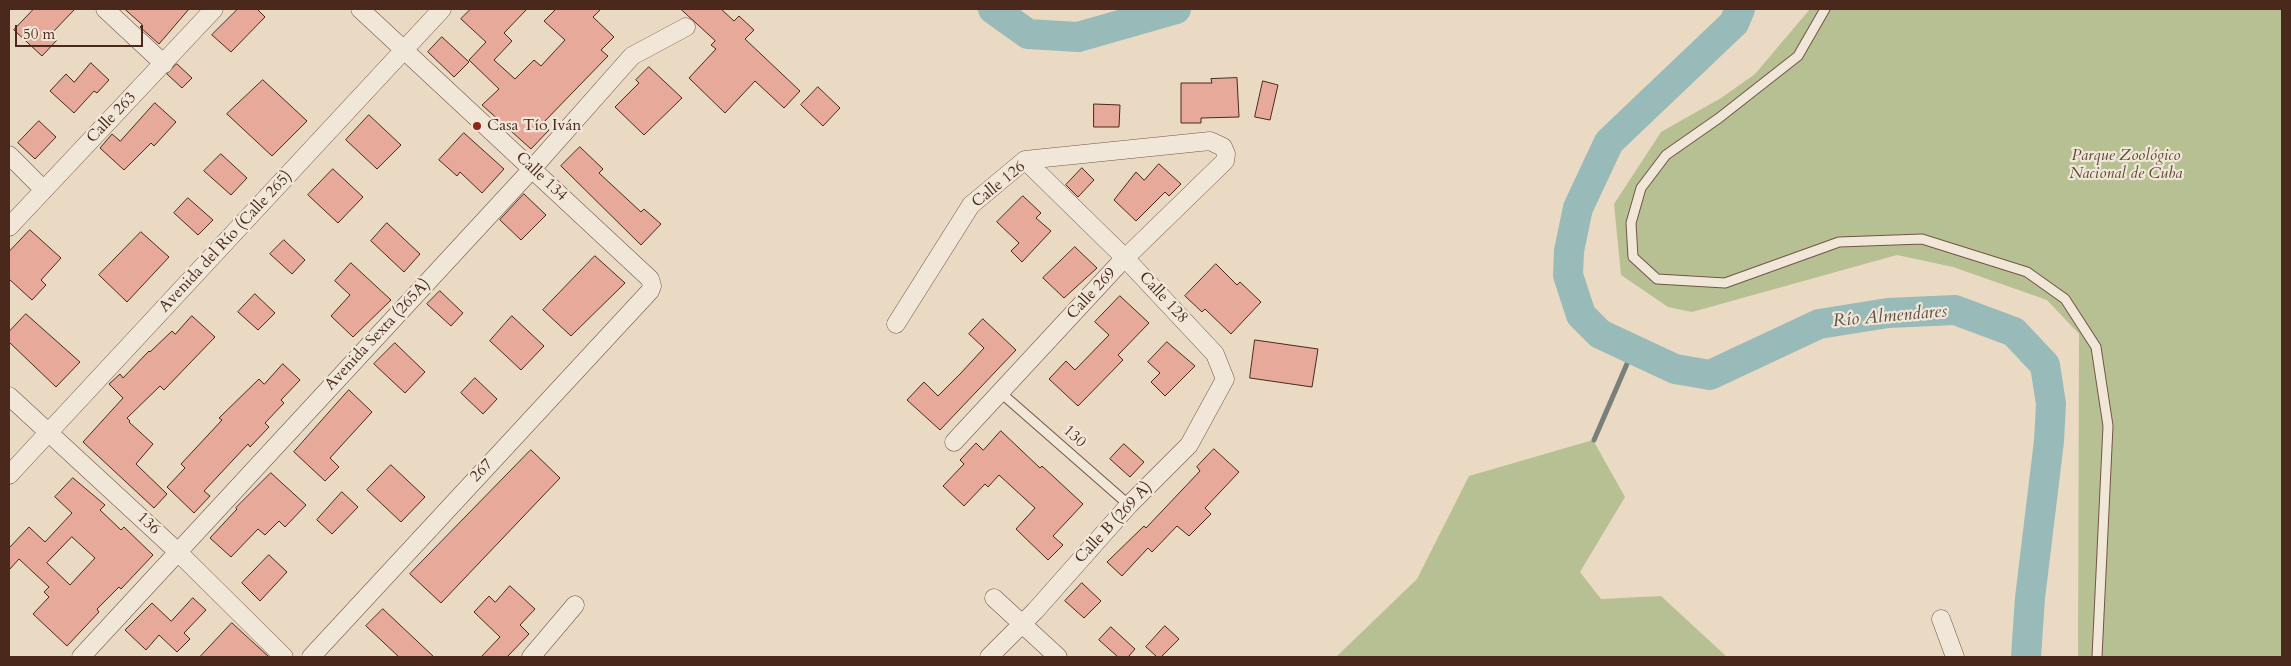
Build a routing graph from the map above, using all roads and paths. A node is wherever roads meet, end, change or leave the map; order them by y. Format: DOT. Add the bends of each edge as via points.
graph roads {
  1 [pos="105,9"];
  2 [pos="214,9"];
  3 [pos="360,9"];
  4 [pos="442,9"];
  5 [pos="1825,9"];
  6 [pos="686,27"];
  7 [pos="405,50"];
  8 [pos="164,64"];
  9 [pos="1223,147"];
  10 [pos="9,155"];
  11 [pos="1025,160"];
  12 [pos="532,169"];
  13 [pos="44,190"];
  14 [pos="9,227"];
  15 [pos="1126,258"];
  16 [pos="652,286"];
  17 [pos="896,324"];
  18 [pos="1225,379"];
  19 [pos="1000,392"];
  20 [pos="9,396"];
  21 [pos="49,432"];
  22 [pos="954,442"];
  23 [pos="9,475"];
  24 [pos="1128,506"];
  25 [pos="178,552"];
  26 [pos="994,598"];
  27 [pos="575,605"];
  28 [pos="1942,620"];
  29 [pos="1022,623"];
  30 [pos="81,657"];
  31 [pos="284,657"];
  32 [pos="311,657"];
  33 [pos="531,657"];
  34 [pos="989,657"];
  35 [pos="1058,657"];
  36 [pos="1955,657"];
  37 [pos="2097,657"];
  1 -- 8 [label="street"];
  2 -- 8 [label="street, Calle 263"];
  3 -- 7 [label="street, Calle 134"];
  4 -- 7 [label="street, Avenida del Río (Calle 265)"];
  5 -- 37 [label="lane" via="1798,56 1666,155 1641,188 1631,222 1632,257 1657,278 1725,283 1839,242 1922,239 2027,272 2065,299 2096,347 2108,426"];
  6 -- 12 [label="street, Avenida Sexta (265A)" via="632,56"];
  7 -- 12 [label="street, Calle 134"];
  7 -- 21 [label="street, Avenida del Río (Calle 265)"];
  8 -- 13 [label="street, Calle 263"];
  9 -- 11 [label="street, Calle 126" via="1210,142"];
  9 -- 15 [label="street, Calle 269" via="1225,161"];
  10 -- 13 [label="street"];
  11 -- 15 [label="street, Calle 128"];
  11 -- 17 [label="street, Calle 126" via="971,205"];
  12 -- 16 [label="street, Calle 134" via="650,279"];
  12 -- 25 [label="street, Avenida Sexta (265A)"];
  13 -- 14 [label="street, Calle 263"];
  15 -- 18 [label="street, Calle 128" via="1216,354"];
  15 -- 19 [label="street, Calle 269"];
  16 -- 32 [label="street, 267"];
  18 -- 24 [label="street, Calle B (269 A)" via="1189,445"];
  19 -- 22 [label="street, Calle 269"];
  19 -- 24 [label="lane, 130"];
  20 -- 21 [label="street, 136"];
  21 -- 23 [label="street, Avenida del Río (Calle 265)"];
  21 -- 25 [label="street, 136"];
  24 -- 29 [label="street, Calle B (269 A)"];
  25 -- 30 [label="street, Avenida Sexta (265A)"];
  25 -- 31 [label="street, 136"];
  26 -- 29 [label="street"];
  27 -- 33 [label="street"];
  28 -- 36 [label="street"];
  29 -- 34 [label="street, Calle B (269 A)"];
  29 -- 35 [label="street"];
}
